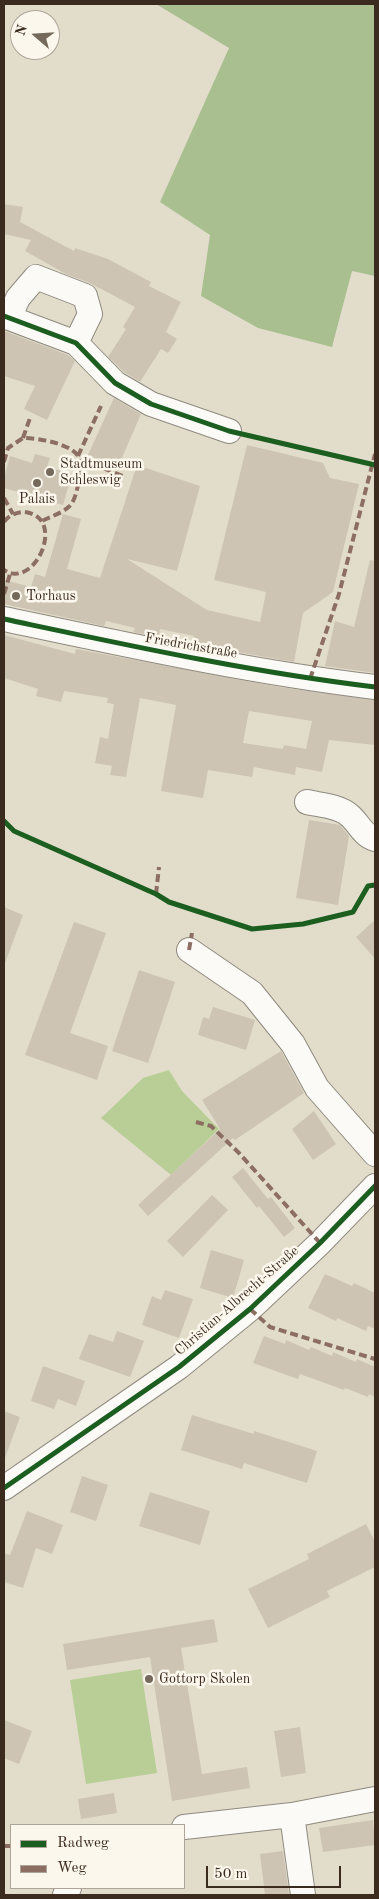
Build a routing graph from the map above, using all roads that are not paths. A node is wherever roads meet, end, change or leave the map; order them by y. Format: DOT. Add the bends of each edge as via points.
graph roads {
  1 [pos="7,317"];
  2 [pos="76,343"];
  3 [pos="229,431"];
  4 [pos="4,619"];
  5 [pos="375,687"];
  6 [pos="307,802"];
  7 [pos="375,839"];
  8 [pos="189,950"];
  9 [pos="375,1154"];
  10 [pos="375,1186"];
  11 [pos="4,1488"];
  12 [pos="375,1799"];
  13 [pos="292,1815"];
  14 [pos="185,1827"];
  15 [pos="303,1895"];
  1 -- 2 [label="street"];
  1 -- 2 [label="street" via="36,276 85,296 90,314"];
  2 -- 3 [label="street" via="115,383 151,404"];
  4 -- 5 [label="street, Friedrichstraße" via="150,650 310,679"];
  6 -- 7 [label="street" via="349,814 365,834"];
  8 -- 9 [label="street" via="252,993 293,1044 316,1088"];
  10 -- 11 [label="street, Christian-Albrecht-Straße" via="250,1309 186,1362"];
  12 -- 13 [label="street"];
  13 -- 14 [label="street"];
  13 -- 15 [label="street"];
}
